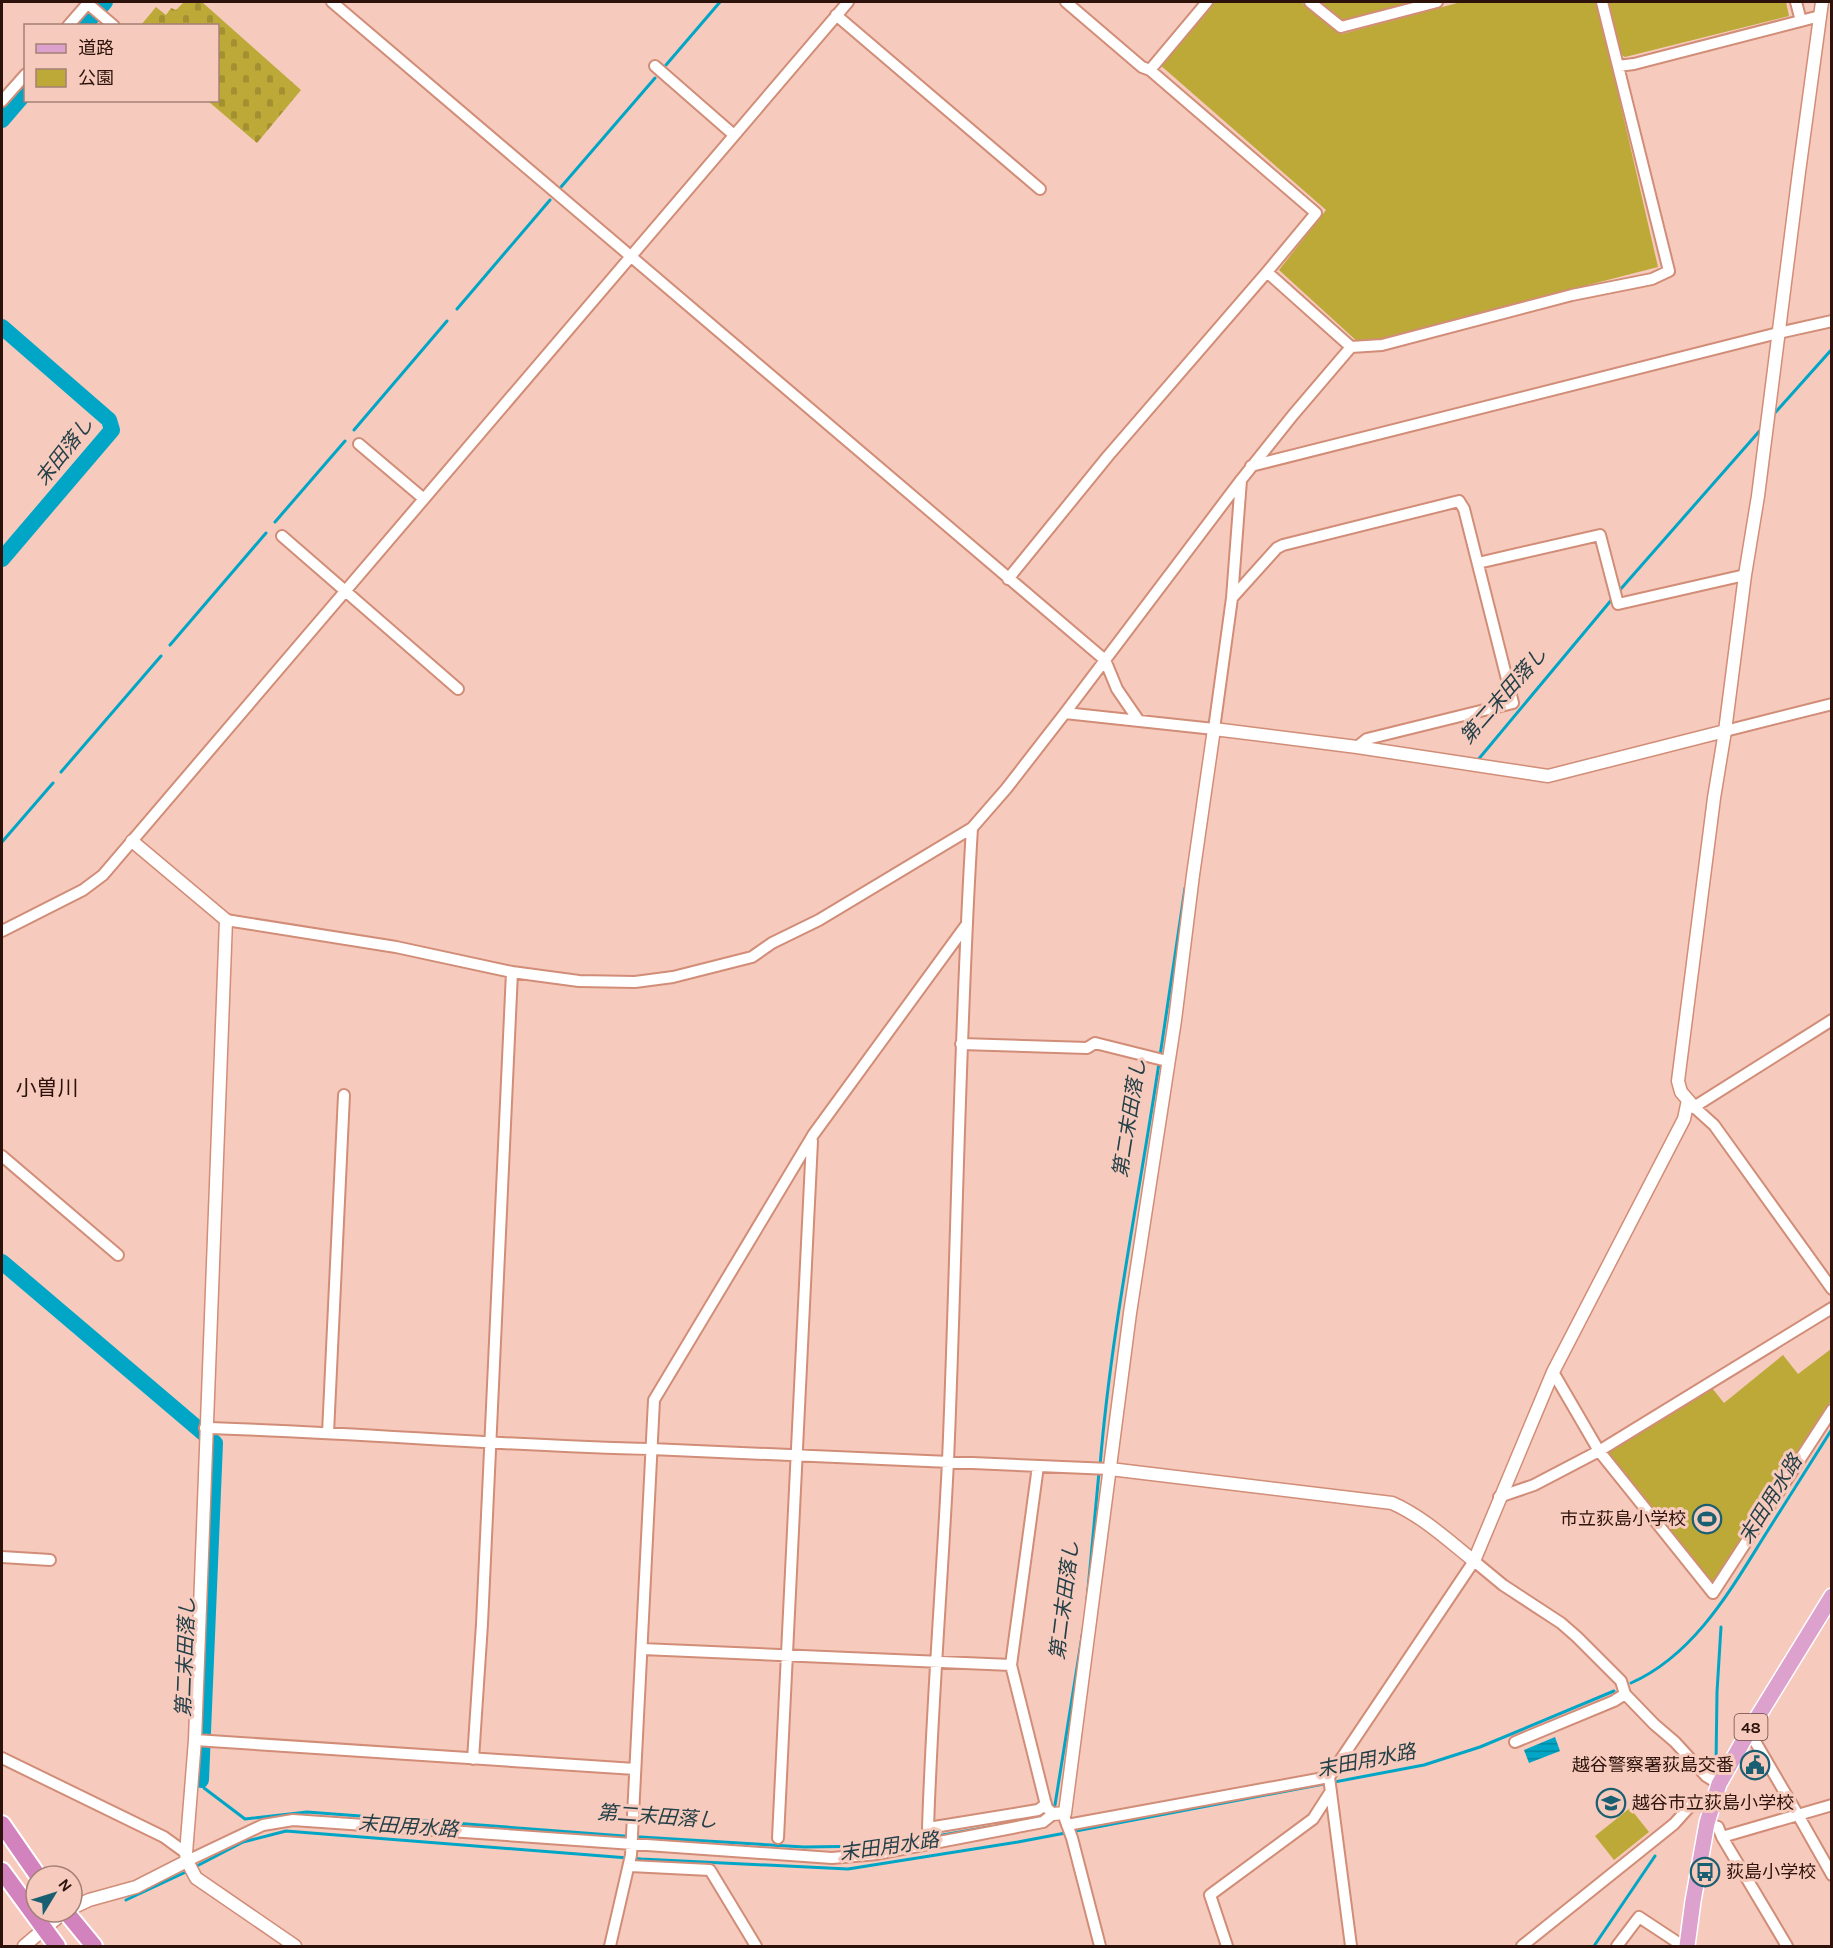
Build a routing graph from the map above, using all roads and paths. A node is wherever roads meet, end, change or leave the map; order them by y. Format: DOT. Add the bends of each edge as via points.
graph roads {
  1 [pos="88,2"];
  2 [pos="332,2"];
  3 [pos="848,2"];
  4 [pos="1066,2"];
  5 [pos="1207,2"];
  6 [pos="1310,2"];
  7 [pos="1437,2"];
  8 [pos="1602,2"];
  9 [pos="1796,2"];
  10 [pos="1822,2"];
  11 [pos="836,15"];
  12 [pos="1826,15"];
  13 [pos="1802,21"];
  14 [pos="70,24"];
  15 [pos="112,24"];
  16 [pos="654,66"];
  17 [pos="1618,66"];
  18 [pos="1150,70"];
  19 [pos="24,76"];
  20 [pos="2,101"];
  21 [pos="734,135"];
  22 [pos="1040,189"];
  23 [pos="630,257"];
  24 [pos="1267,272"];
  25 [pos="1832,321"];
  26 [pos="1778,333"];
  27 [pos="1352,347"];
  28 [pos="359,444"];
  29 [pos="1251,466"];
  30 [pos="1241,480"];
  31 [pos="424,499"];
  32 [pos="282,536"];
  33 [pos="1478,563"];
  34 [pos="1745,575"];
  35 [pos="1008,579"];
  36 [pos="345,592"];
  37 [pos="1232,598"];
  38 [pos="1105,660"];
  39 [pos="459,689"];
  40 [pos="1832,704"];
  41 [pos="1065,713"];
  42 [pos="1139,721"];
  43 [pos="1214,729"];
  44 [pos="1725,731"];
  45 [pos="1358,747"];
  46 [pos="972,828"];
  47 [pos="132,841"];
  48 [pos="226,920"];
  49 [pos="967,924"];
  50 [pos="2,931"];
  51 [pos="512,972"];
  52 [pos="1832,1020"];
  53 [pos="962,1044"];
  54 [pos="1167,1061"];
  55 [pos="344,1095"];
  56 [pos="1691,1104"];
  57 [pos="813,1135"];
  58 [pos="2,1156"];
  59 [pos="118,1255"];
  60 [pos="1832,1289"];
  61 [pos="1832,1308"];
  62 [pos="1553,1372"];
  63 [pos="1832,1410"];
  64 [pos="205,1428"];
  65 [pos="328,1433"];
  66 [pos="490,1442"];
  67 [pos="651,1449"];
  68 [pos="1599,1451"];
  69 [pos="796,1455"];
  70 [pos="948,1462"];
  71 [pos="1038,1466"];
  72 [pos="1110,1469"];
  73 [pos="1499,1497"];
  74 [pos="2,1557"];
  75 [pos="50,1560"];
  76 [pos="1474,1561"];
  77 [pos="1832,1596"];
  78 [pos="642,1649"];
  79 [pos="787,1655"];
  80 [pos="935,1663"];
  81 [pos="1011,1665"];
  82 [pos="1625,1694"];
  83 [pos="1749,1731"];
  84 [pos="195,1740"];
  85 [pos="1515,1742"];
  86 [pos="2,1758"];
  87 [pos="473,1759"];
  88 [pos="635,1769"];
  89 [pos="1329,1777"];
  90 [pos="1719,1784"];
  91 [pos="1331,1791"];
  92 [pos="1832,1804"];
  93 [pos="1711,1807"];
  94 [pos="1057,1814"];
  95 [pos="1798,1815"];
  96 [pos="1707,1823"];
  97 [pos="2,1824"];
  98 [pos="1722,1837"];
  99 [pos="778,1838"];
  100 [pos="631,1843"];
  101 [pos="186,1857"];
  102 [pos="30,1864"];
  103 [pos="630,1866"];
  104 [pos="2,1871"];
  105 [pos="1832,1875"];
  106 [pos="84,1902"];
  107 [pos="50,1924"];
  108 [pos="75,1924"];
  109 [pos="43,1930"];
  110 [pos="24,1947"];
  111 [pos="57,1947"];
  112 [pos="94,1947"];
  113 [pos="295,1947"];
  114 [pos="610,1947"];
  115 [pos="756,1947"];
  116 [pos="1100,1947"];
  117 [pos="1227,1947"];
  118 [pos="1351,1947"];
  119 [pos="1522,1947"];
  120 [pos="1617,1947"];
  121 [pos="1685,1947"];
  122 [pos="1787,1947"];
  1 -- 14 [label="street"];
  1 -- 15 [label="street"];
  2 -- 23 [label="street"];
  3 -- 11 [label="street"];
  4 -- 18 [label="street"];
  5 -- 18 [label="street"];
  6 -- 7 [label="street" via="1341,27"];
  8 -- 17 [label="street"];
  9 -- 13 [label="street"];
  10 -- 12 [label="street"];
  11 -- 21 [label="street"];
  11 -- 22 [label="street"];
  12 -- 13 [label="street"];
  12 -- 26 [label="street"];
  13 -- 17 [label="street"];
  16 -- 21 [label="street"];
  17 -- 27 [label="street" via="1669,271 1652,279 1572,295 1382,345"];
  18 -- 24 [label="street" via="1316,213"];
  19 -- 20 [label="street"];
  21 -- 23 [label="street"];
  23 -- 31 [label="street"];
  23 -- 35 [label="street"];
  24 -- 27 [label="street"];
  24 -- 35 [label="street"];
  25 -- 26 [label="street"];
  26 -- 29 [label="street"];
  26 -- 34 [label="street"];
  27 -- 29 [label="street"];
  28 -- 31 [label="street"];
  29 -- 30 [label="street"];
  30 -- 37 [label="street"];
  30 -- 38 [label="street"];
  31 -- 36 [label="street"];
  32 -- 36 [label="street"];
  33 -- 34 [label="street" via="1600,535 1618,604"];
  33 -- 37 [label="street" via="1459,501 1283,545"];
  33 -- 45 [label="street" via="1513,703 1367,739"];
  34 -- 44 [label="street"];
  35 -- 38 [label="street"];
  36 -- 39 [label="street"];
  36 -- 47 [label="street"];
  37 -- 43 [label="street"];
  38 -- 41 [label="street"];
  38 -- 42 [label="street" via="1117,689"];
  40 -- 44 [label="street"];
  41 -- 42 [label="street"];
  41 -- 46 [label="street"];
  42 -- 43 [label="street"];
  43 -- 45 [label="street"];
  43 -- 54 [label="street"];
  44 -- 45 [label="street" via="1548,776"];
  44 -- 56 [label="street" via="1678,1081"];
  46 -- 49 [label="street"];
  46 -- 51 [label="street" via="752,957 674,977 635,982 579,981"];
  47 -- 48 [label="street"];
  47 -- 50 [label="street" via="93,884"];
  48 -- 51 [label="street" via="396,947"];
  48 -- 64 [label="street"];
  49 -- 53 [label="street"];
  49 -- 57 [label="street"];
  51 -- 66 [label="street"];
  52 -- 56 [label="street"];
  53 -- 54 [label="street" via="1087,1048 1095,1043"];
  53 -- 70 [label="street"];
  54 -- 72 [label="street"];
  55 -- 65 [label="street"];
  56 -- 60 [label="street" via="1714,1125"];
  56 -- 62 [label="street"];
  57 -- 67 [label="street" via="654,1400"];
  57 -- 69 [label="street"];
  58 -- 59 [label="street"];
  61 -- 68 [label="street"];
  62 -- 68 [label="street"];
  62 -- 73 [label="street"];
  63 -- 68 [label="street" via="1713,1593"];
  64 -- 65 [label="street"];
  64 -- 84 [label="street"];
  65 -- 66 [label="street"];
  66 -- 67 [label="street"];
  66 -- 87 [label="street"];
  67 -- 69 [label="street"];
  67 -- 78 [label="street"];
  68 -- 73 [label="street" via="1534,1485"];
  69 -- 70 [label="street"];
  69 -- 79 [label="street"];
  70 -- 71 [label="street"];
  70 -- 80 [label="street"];
  71 -- 72 [label="street"];
  71 -- 81 [label="street"];
  72 -- 76 [label="street" via="1392,1503"];
  72 -- 94 [label="street"];
  73 -- 76 [label="street"];
  74 -- 75 [label="street"];
  76 -- 82 [label="street" via="1577,1637 1621,1681"];
  76 -- 89 [label="street"];
  77 -- 83 [label="main road, 48"];
  78 -- 79 [label="street"];
  78 -- 88 [label="street"];
  79 -- 80 [label="street"];
  79 -- 99 [label="street"];
  80 -- 81 [label="street"];
  80 -- 94 [label="street" via="928,1828 1038,1809"];
  81 -- 94 [label="street"];
  82 -- 85 [label="street"];
  82 -- 90 [label="street" via="1706,1776"];
  83 -- 90 [label="main road, 48"];
  83 -- 95 [label="street"];
  84 -- 87 [label="street"];
  84 -- 101 [label="street"];
  86 -- 101 [label="street" via="164,1837"];
  87 -- 88 [label="street"];
  88 -- 100 [label="street"];
  89 -- 91 [label="street"];
  89 -- 94 [label="street"];
  90 -- 93 [label="main road, 48"];
  91 -- 117 [label="street" via="1312,1819 1210,1895"];
  91 -- 118 [label="street"];
  92 -- 95 [label="street"];
  93 -- 96 [label="main road, 48"];
  93 -- 119 [label="street" via="1692,1804 1674,1824"];
  94 -- 100 [label="street" via="1043,1822 877,1854 832,1858"];
  94 -- 116 [label="street" via="1072,1838"];
  95 -- 98 [label="street"];
  95 -- 105 [label="street"];
  96 -- 98 [label="street" via="1718,1827"];
  96 -- 121 [label="main road, 48"];
  97 -- 102 [label="highway"];
  98 -- 122 [label="street"];
  100 -- 101 [label="street" via="293,1820 263,1825"];
  100 -- 103 [label="street"];
  101 -- 106 [label="street" via="136,1887"];
  101 -- 113 [label="street" via="196,1878"];
  103 -- 114 [label="street"];
  103 -- 115 [label="street" via="710,1870"];
  104 -- 109 [label="highway"];
  107 -- 109 [label="street"];
  108 -- 112 [label="highway"];
  109 -- 110 [label="street"];
  109 -- 111 [label="highway"];
  120 -- 121 [label="street" via="1639,1917"];
}
